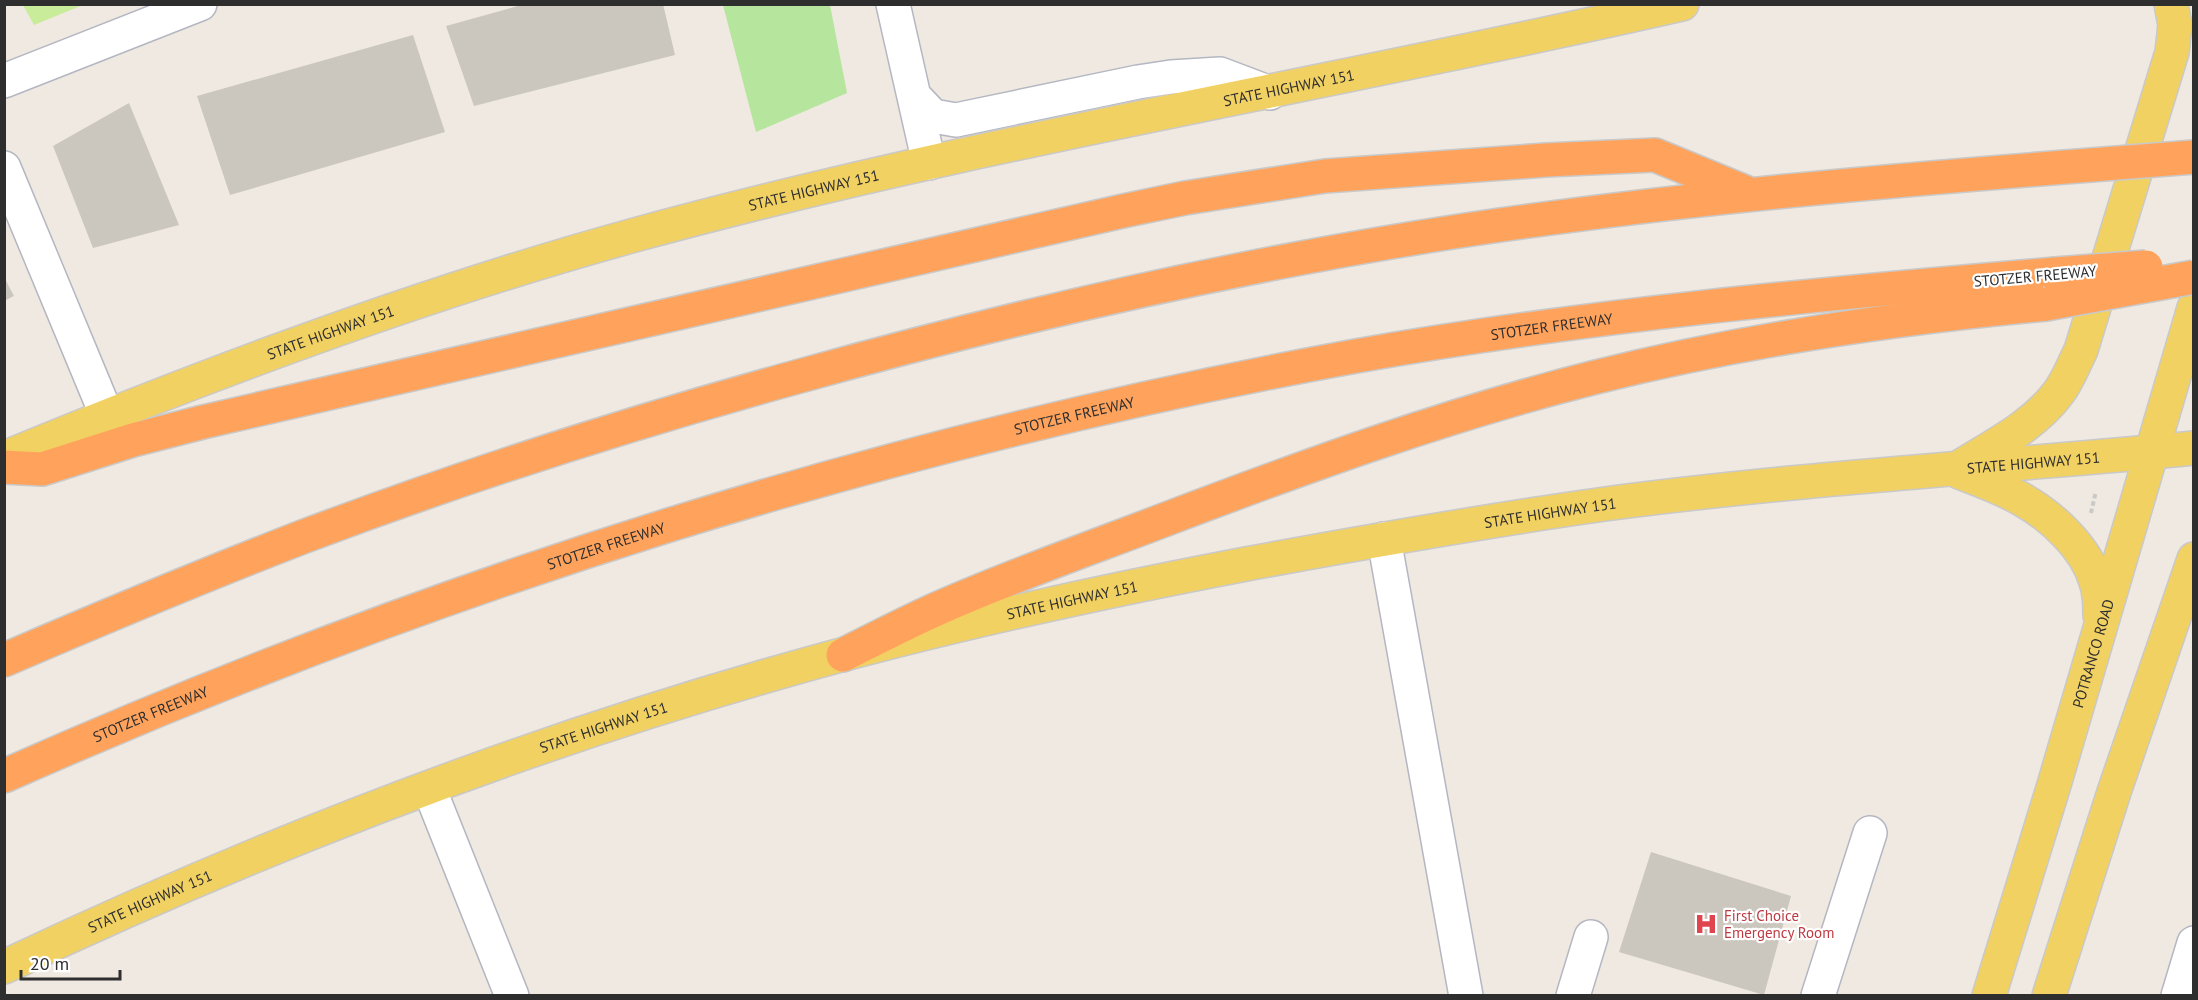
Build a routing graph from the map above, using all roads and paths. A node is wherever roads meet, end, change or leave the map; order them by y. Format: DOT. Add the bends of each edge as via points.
graph roads {
  1 [pos="200,4"];
  2 [pos="893,4"];
  3 [pos="1682,4"];
  4 [pos="2171,4"];
  5 [pos="4,81"];
  6 [pos="1270,93"];
  7 [pos="914,96"];
  8 [pos="2193,157"];
  9 [pos="929,163"];
  10 [pos="4,168"];
  11 [pos="1750,194"];
  12 [pos="2193,263"];
  13 [pos="2193,277"];
  14 [pos="2050,289"];
  15 [pos="2193,308"];
  16 [pos="106,416"];
  17 [pos="2193,448"];
  18 [pos="2150,452"];
  19 [pos="4,458"];
  20 [pos="4,467"];
  21 [pos="1954,470"];
  22 [pos="2097,488"];
  23 [pos="2095,497"];
  24 [pos="2106,497"];
  25 [pos="2091,515"];
  26 [pos="1384,539"];
  27 [pos="2190,573"];
  28 [pos="2101,626"];
  29 [pos="843,655"];
  30 [pos="4,660"];
  31 [pos="4,776"];
  32 [pos="429,788"];
  33 [pos="1870,833"];
  34 [pos="1591,937"];
  35 [pos="2193,943"];
  36 [pos="4,967"];
  37 [pos="512,996"];
  38 [pos="1466,996"];
  39 [pos="1573,996"];
  40 [pos="1818,996"];
  41 [pos="1989,996"];
  42 [pos="2049,996"];
  43 [pos="2178,996"];
  1 -- 5 [label="lane"];
  2 -- 7 [label="lane"];
  3 -- 6 [label="main road, STATE HIGHWAY 151"];
  4 -- 21 [label="main road" via="2175,26 2172,52 2074,366 2047,406 2017,431"];
  6 -- 7 [label="lane" via="1220,74 1171,77 956,120 933,116"];
  6 -- 9 [label="main road, STATE HIGHWAY 151"];
  7 -- 9 [label="lane"];
  8 -- 11 [label="highway, bridge"];
  9 -- 16 [label="main road, STATE HIGHWAY 151" via="687,222 516,271 292,346"];
  10 -- 16 [label="lane"];
  11 -- 20 [label="highway" via="1655,155 1372,172 1248,187 1111,214 202,422 42,469"];
  11 -- 30 [label="highway" via="1583,213 1346,250 1159,286 875,355 645,420 361,516 191,580"];
  12 -- 14 [label="highway, STOTZER FREEWAY, bridge"];
  13 -- 14 [label="highway, bridge"];
  14 -- 29 [label="highway" via="1953,313 1707,353 1540,392 1216,500 946,605"];
  14 -- 31 [label="highway, STOTZER FREEWAY" via="1713,306 1488,335 1249,377 1006,430 715,510 499,579 262,667"];
  15 -- 18 [label="main road, POTRANCO ROAD"];
  16 -- 19 [label="main road, STATE HIGHWAY 151"];
  17 -- 18 [label="main road, STATE HIGHWAY 151"];
  18 -- 21 [label="main road, STATE HIGHWAY 151"];
  18 -- 28 [label="main road, POTRANCO ROAD"];
  21 -- 26 [label="main road, STATE HIGHWAY 151" via="1661,497"];
  21 -- 28 [label="main road" via="2023,500 2058,527 2090,566 2100,596"];
  22 -- 23 [label="path"];
  23 -- 24 [label="path"];
  23 -- 25 [label="path"];
  26 -- 29 [label="main road, STATE HIGHWAY 151" via="1074,598"];
  26 -- 38 [label="lane"];
  27 -- 42 [label="main road"];
  28 -- 41 [label="main road, POTRANCO ROAD"];
  29 -- 32 [label="main road, STATE HIGHWAY 151" via="673,704"];
  32 -- 36 [label="main road, STATE HIGHWAY 151" via="279,846"];
  32 -- 37 [label="lane"];
  33 -- 40 [label="lane"];
  34 -- 39 [label="lane"];
  35 -- 43 [label="lane"];
}
